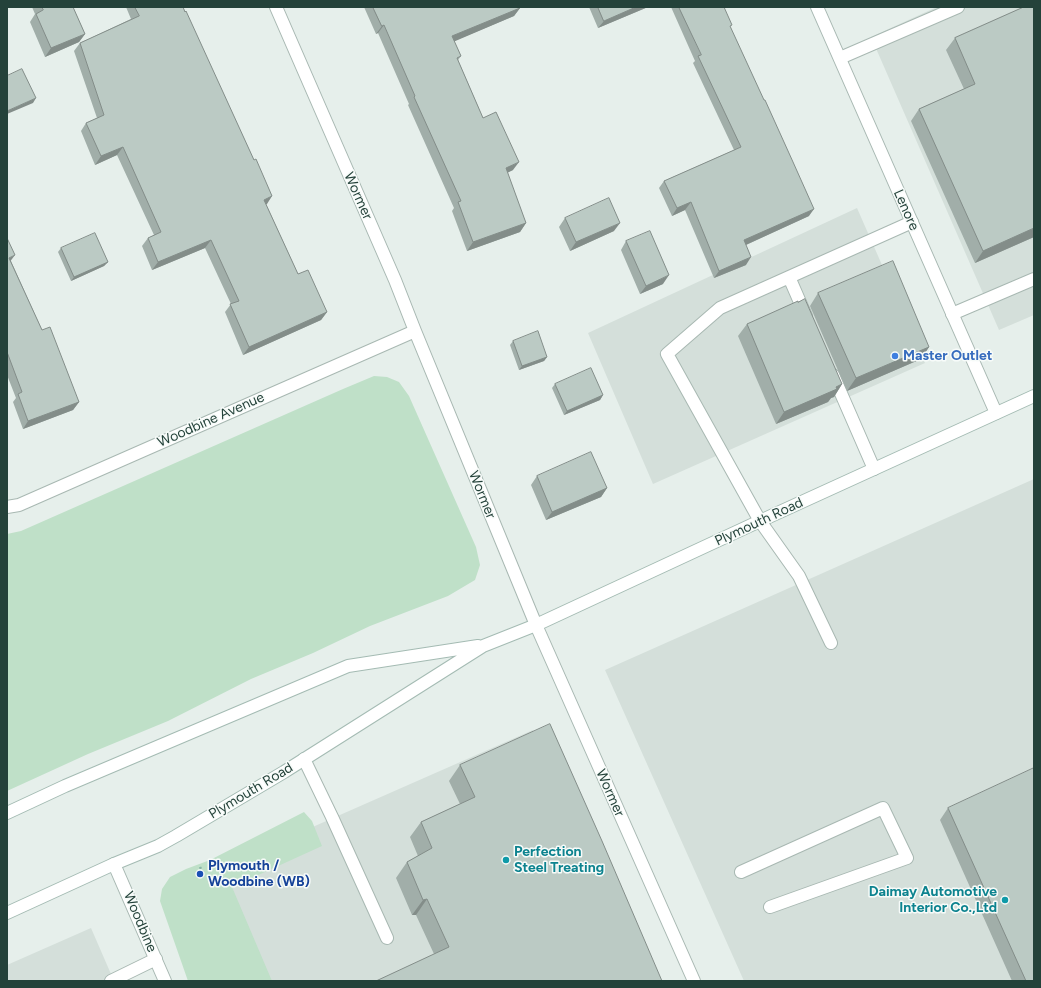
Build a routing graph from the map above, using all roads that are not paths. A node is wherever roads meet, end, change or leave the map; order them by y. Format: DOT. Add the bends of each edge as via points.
graph roads {
  1 [pos="276,7"];
  2 [pos="817,7"];
  3 [pos="958,7"];
  4 [pos="840,58"];
  5 [pos="912,222"];
  6 [pos="789,277"];
  7 [pos="1034,279"];
  8 [pos="952,314"];
  9 [pos="811,327"];
  10 [pos="415,331"];
  11 [pos="827,363"];
  12 [pos="1034,396"];
  13 [pos="996,413"];
  14 [pos="874,469"];
  15 [pos="7,507"];
  16 [pos="760,521"];
  17 [pos="536,625"];
  18 [pos="831,643"];
  19 [pos="483,646"];
  20 [pos="304,759"];
  21 [pos="7,813"];
  22 [pos="114,864"];
  23 [pos="741,872"];
  24 [pos="770,907"];
  25 [pos="7,913"];
  26 [pos="387,938"];
  27 [pos="156,959"];
  28 [pos="111,981"];
  29 [pos="166,981"];
  30 [pos="694,981"];
  1 -- 10 [label="street, Wormer"];
  2 -- 4 [label="street, Lenore"];
  3 -- 4 [label="street"];
  4 -- 5 [label="street, Lenore"];
  5 -- 6 [label="street"];
  5 -- 8 [label="street, Lenore"];
  6 -- 9 [label="street"];
  6 -- 16 [label="street" via="720,308 667,354"];
  7 -- 8 [label="street"];
  8 -- 13 [label="street, Lenore"];
  10 -- 15 [label="street, Woodbine Avenue" via="26,502"];
  10 -- 17 [label="street, Wormer"];
  11 -- 14 [label="street"];
  12 -- 13 [label="street, Plymouth Road"];
  13 -- 14 [label="street, Plymouth Road"];
  14 -- 16 [label="street, Plymouth Road"];
  16 -- 17 [label="street, Plymouth Road"];
  16 -- 18 [label="street" via="799,576"];
  17 -- 19 [label="street, Plymouth Road"];
  17 -- 30 [label="street, Wormer"];
  19 -- 20 [label="street, Plymouth Road"];
  19 -- 21 [label="street, Plymouth Road" via="348,666 64,786"];
  20 -- 22 [label="street, Plymouth Road" via="158,846"];
  20 -- 26 [label="street"];
  22 -- 25 [label="street, Plymouth Road"];
  22 -- 27 [label="street, Woodbine"];
  23 -- 24 [label="street" via="883,808 907,858"];
  27 -- 28 [label="street"];
  27 -- 29 [label="street, Woodbine"];
}
